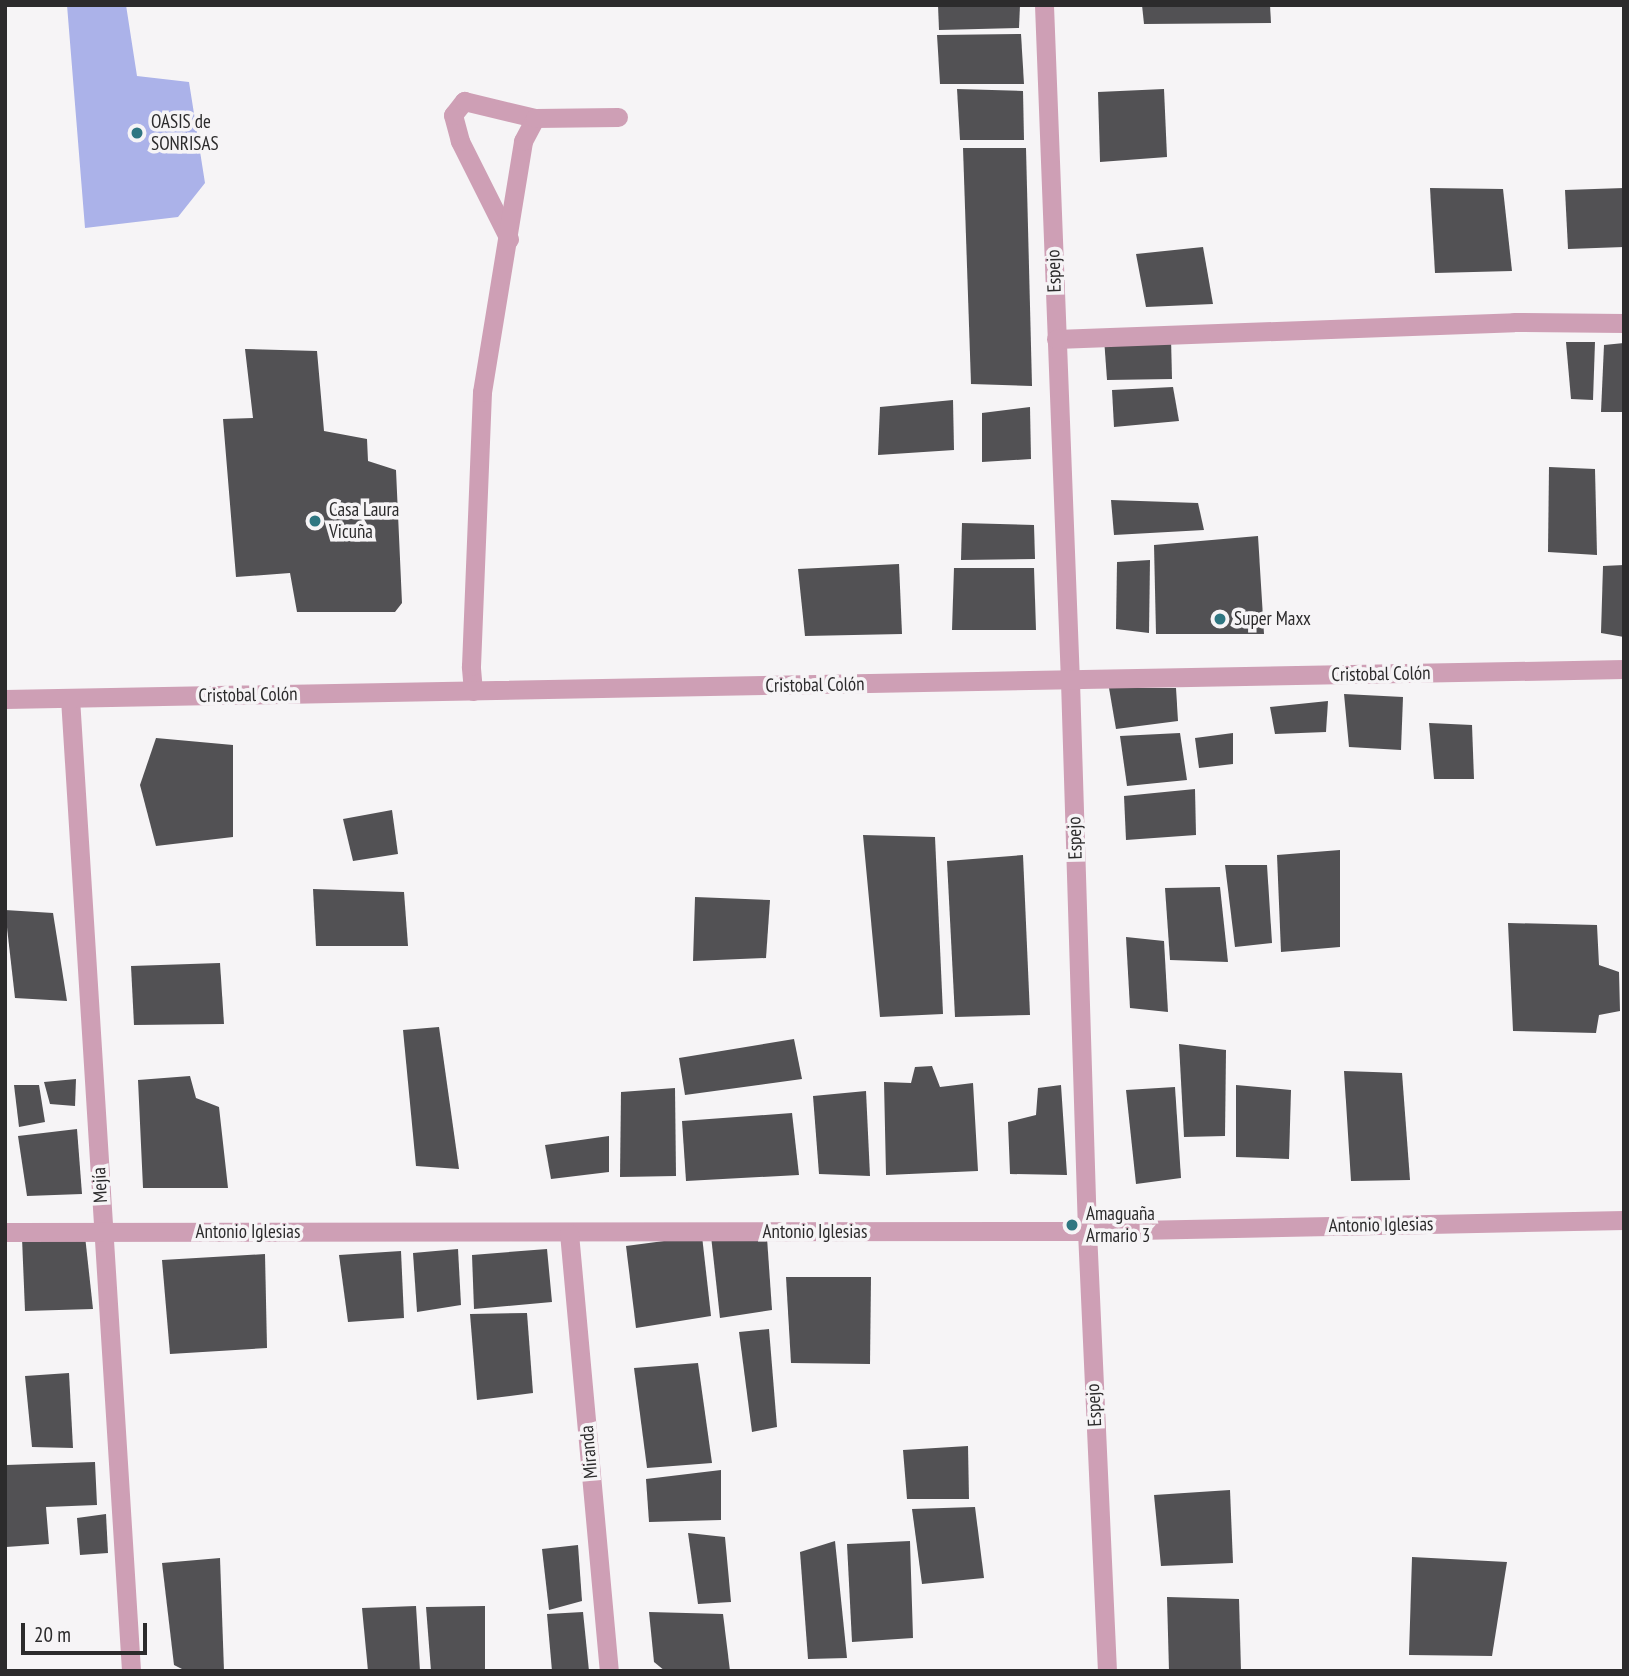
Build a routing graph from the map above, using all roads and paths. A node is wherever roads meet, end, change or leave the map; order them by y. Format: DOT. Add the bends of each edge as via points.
graph roads {
  1 [pos="1044,5"];
  2 [pos="618,117"];
  3 [pos="535,118"];
  4 [pos="509,239"];
  5 [pos="1624,323"];
  6 [pos="1056,339"];
  7 [pos="1624,669"];
  8 [pos="1070,681"];
  9 [pos="473,691"];
  10 [pos="70,698"];
  11 [pos="5,699"];
  12 [pos="1624,1220"];
  13 [pos="1087,1231"];
  14 [pos="5,1232"];
  15 [pos="103,1232"];
  16 [pos="569,1233"];
  17 [pos="131,1671"];
  18 [pos="609,1671"];
  19 [pos="1107,1671"];
  1 -- 6 [label="street, Espejo"];
  2 -- 3 [label="street"];
  3 -- 4 [label="street" via="523,141"];
  3 -- 4 [label="street" via="464,101 453,115 460,141"];
  4 -- 9 [label="street" via="482,392"];
  5 -- 6 [label="street" via="1514,321"];
  6 -- 8 [label="street, Espejo"];
  7 -- 8 [label="street, Cristobal Colón"];
  8 -- 9 [label="street, Cristobal Colón"];
  8 -- 13 [label="street, Espejo"];
  9 -- 10 [label="street, Cristobal Colón"];
  10 -- 11 [label="street, Cristobal Colón"];
  10 -- 15 [label="street, Mejía"];
  12 -- 13 [label="street, Antonio Iglesias"];
  13 -- 16 [label="street, Antonio Iglesias"];
  13 -- 19 [label="street, Espejo"];
  14 -- 15 [label="street, Antonio Iglesias"];
  15 -- 16 [label="street, Antonio Iglesias"];
  15 -- 17 [label="street, Mejía"];
  16 -- 18 [label="street, Miranda"];
}
